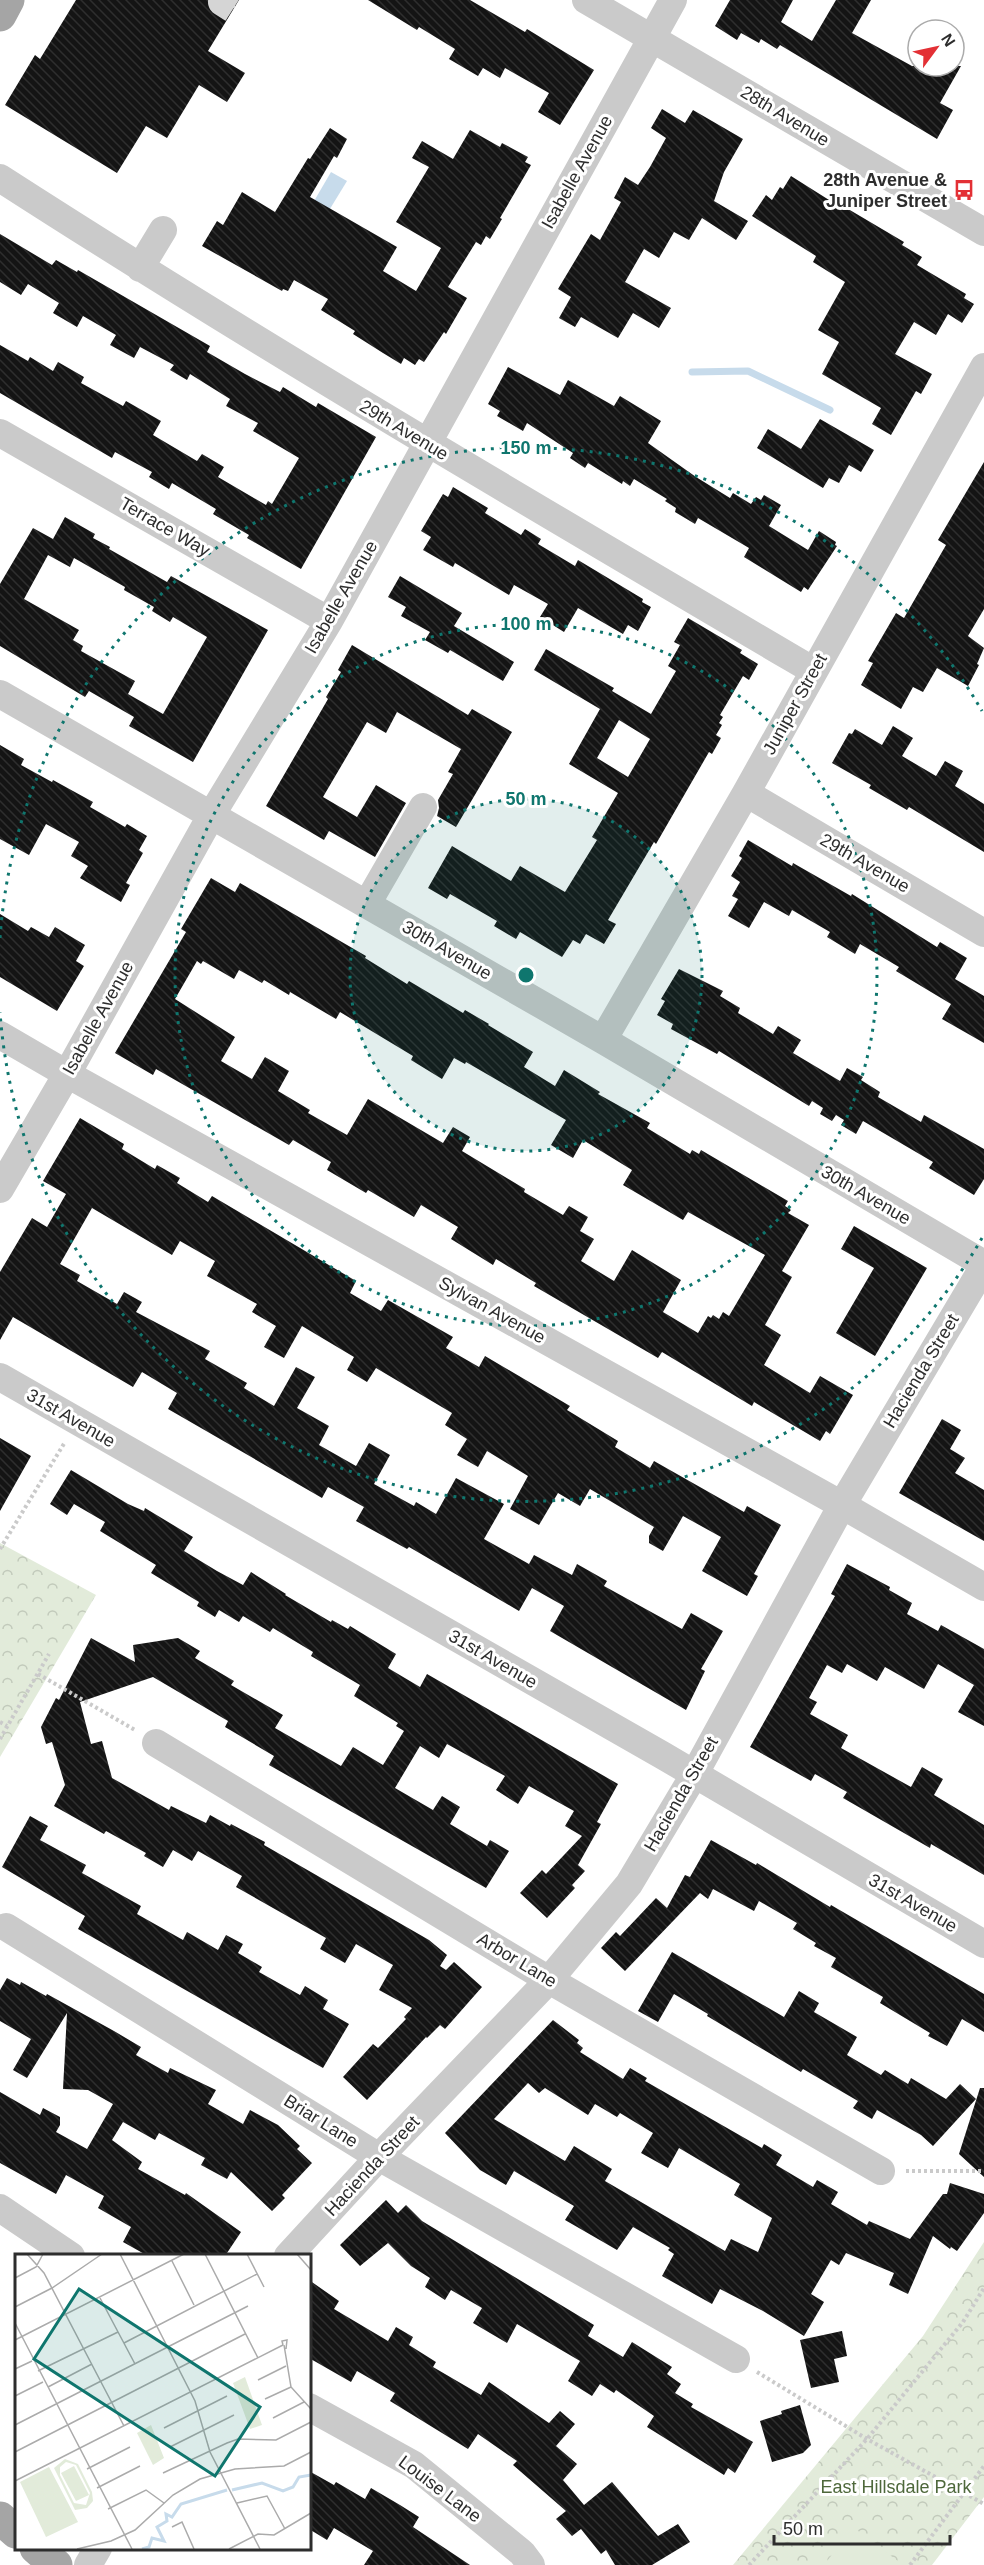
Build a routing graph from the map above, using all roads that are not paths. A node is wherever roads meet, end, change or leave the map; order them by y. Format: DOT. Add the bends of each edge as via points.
graph roads {
  1 [pos="8,0"];
  2 [pos="586,0"];
  3 [pos="673,0"];
  4 [pos="0,15"];
  5 [pos="652,38"];
  6 [pos="0,178"];
  7 [pos="163,231"];
  8 [pos="984,232"];
  9 [pos="140,268"];
  10 [pos="984,367"];
  11 [pos="0,433"];
  12 [pos="426,444"];
  13 [pos="329,621"];
  14 [pos="814,671"];
  15 [pos="0,694"];
  16 [pos="746,793"];
  17 [pos="423,807"];
  18 [pos="212,814"];
  19 [pos="366,904"];
  20 [pos="984,933"];
  21 [pos="0,1035"];
  22 [pos="603,1040"];
  23 [pos="67,1074"];
  24 [pos="0,1189"];
  25 [pos="984,1265"];
  26 [pos="0,1377"];
  27 [pos="842,1505"];
  28 [pos="984,1587"];
  29 [pos="156,1743"];
  30 [pos="694,1775"];
  31 [pos="6,1927"];
  32 [pos="984,1944"];
  33 [pos="549,1980"];
  34 [pos="379,2157"];
  35 [pos="881,2171"];
  36 [pos="0,2208"];
  37 [pos="67,2254"];
  38 [pos="290,2254"];
  39 [pos="736,2359"];
  40 [pos="310,2408"];
  41 [pos="0,2518"];
  42 [pos="15,2531"];
  43 [pos="38,2550"];
  44 [pos="97,2550"];
  45 [pos="56,2565"];
  46 [pos="88,2565"];
  47 [pos="531,2565"];
  1 -- 4 [label="main road"];
  2 -- 5 [label="street, 28th Avenue"];
  3 -- 5 [label="street, Isabelle Avenue"];
  5 -- 8 [label="street, 28th Avenue"];
  5 -- 12 [label="street, Isabelle Avenue"];
  6 -- 9 [label="street, 29th Avenue"];
  7 -- 9 [label="street"];
  9 -- 12 [label="street, 29th Avenue"];
  10 -- 14 [label="street, Juniper Street"];
  11 -- 13 [label="street, Terrace Way"];
  12 -- 13 [label="street, Isabelle Avenue"];
  12 -- 14 [label="street, 29th Avenue"];
  13 -- 18 [label="street, Isabelle Avenue"];
  14 -- 16 [label="street, Juniper Street"];
  15 -- 18 [label="street, 30th Avenue"];
  16 -- 20 [label="street, 29th Avenue"];
  16 -- 22 [label="street, Juniper Street"];
  17 -- 19 [label="street"];
  18 -- 19 [label="street, 30th Avenue"];
  18 -- 23 [label="street, Isabelle Avenue"];
  19 -- 22 [label="street, 30th Avenue"];
  21 -- 23 [label="street, Sylvan Avenue"];
  22 -- 25 [label="street, 30th Avenue"];
  23 -- 24 [label="street, Isabelle Avenue"];
  23 -- 27 [label="street, Sylvan Avenue"];
  25 -- 27 [label="street, Hacienda Street"];
  26 -- 30 [label="street, 31st Avenue"];
  27 -- 28 [label="street, Sylvan Avenue"];
  27 -- 30 [label="street, Hacienda Street"];
  29 -- 33 [label="street, Arbor Lane"];
  30 -- 32 [label="street, 31st Avenue"];
  30 -- 33 [label="street, Hacienda Street" via="629,1884"];
  31 -- 34 [label="street, Briar Lane"];
  33 -- 34 [label="street, Hacienda Street"];
  33 -- 35 [label="street, Arbor Lane"];
  34 -- 38 [label="street, Hacienda Street"];
  34 -- 39 [label="street, Briar Lane"];
  36 -- 37 [label="street"];
  40 -- 47 [label="street, Louise Lane" via="414,2465 522,2553"];
  41 -- 42 [label="main road"];
  43 -- 45 [label="main road"];
  44 -- 46 [label="street"];
}
